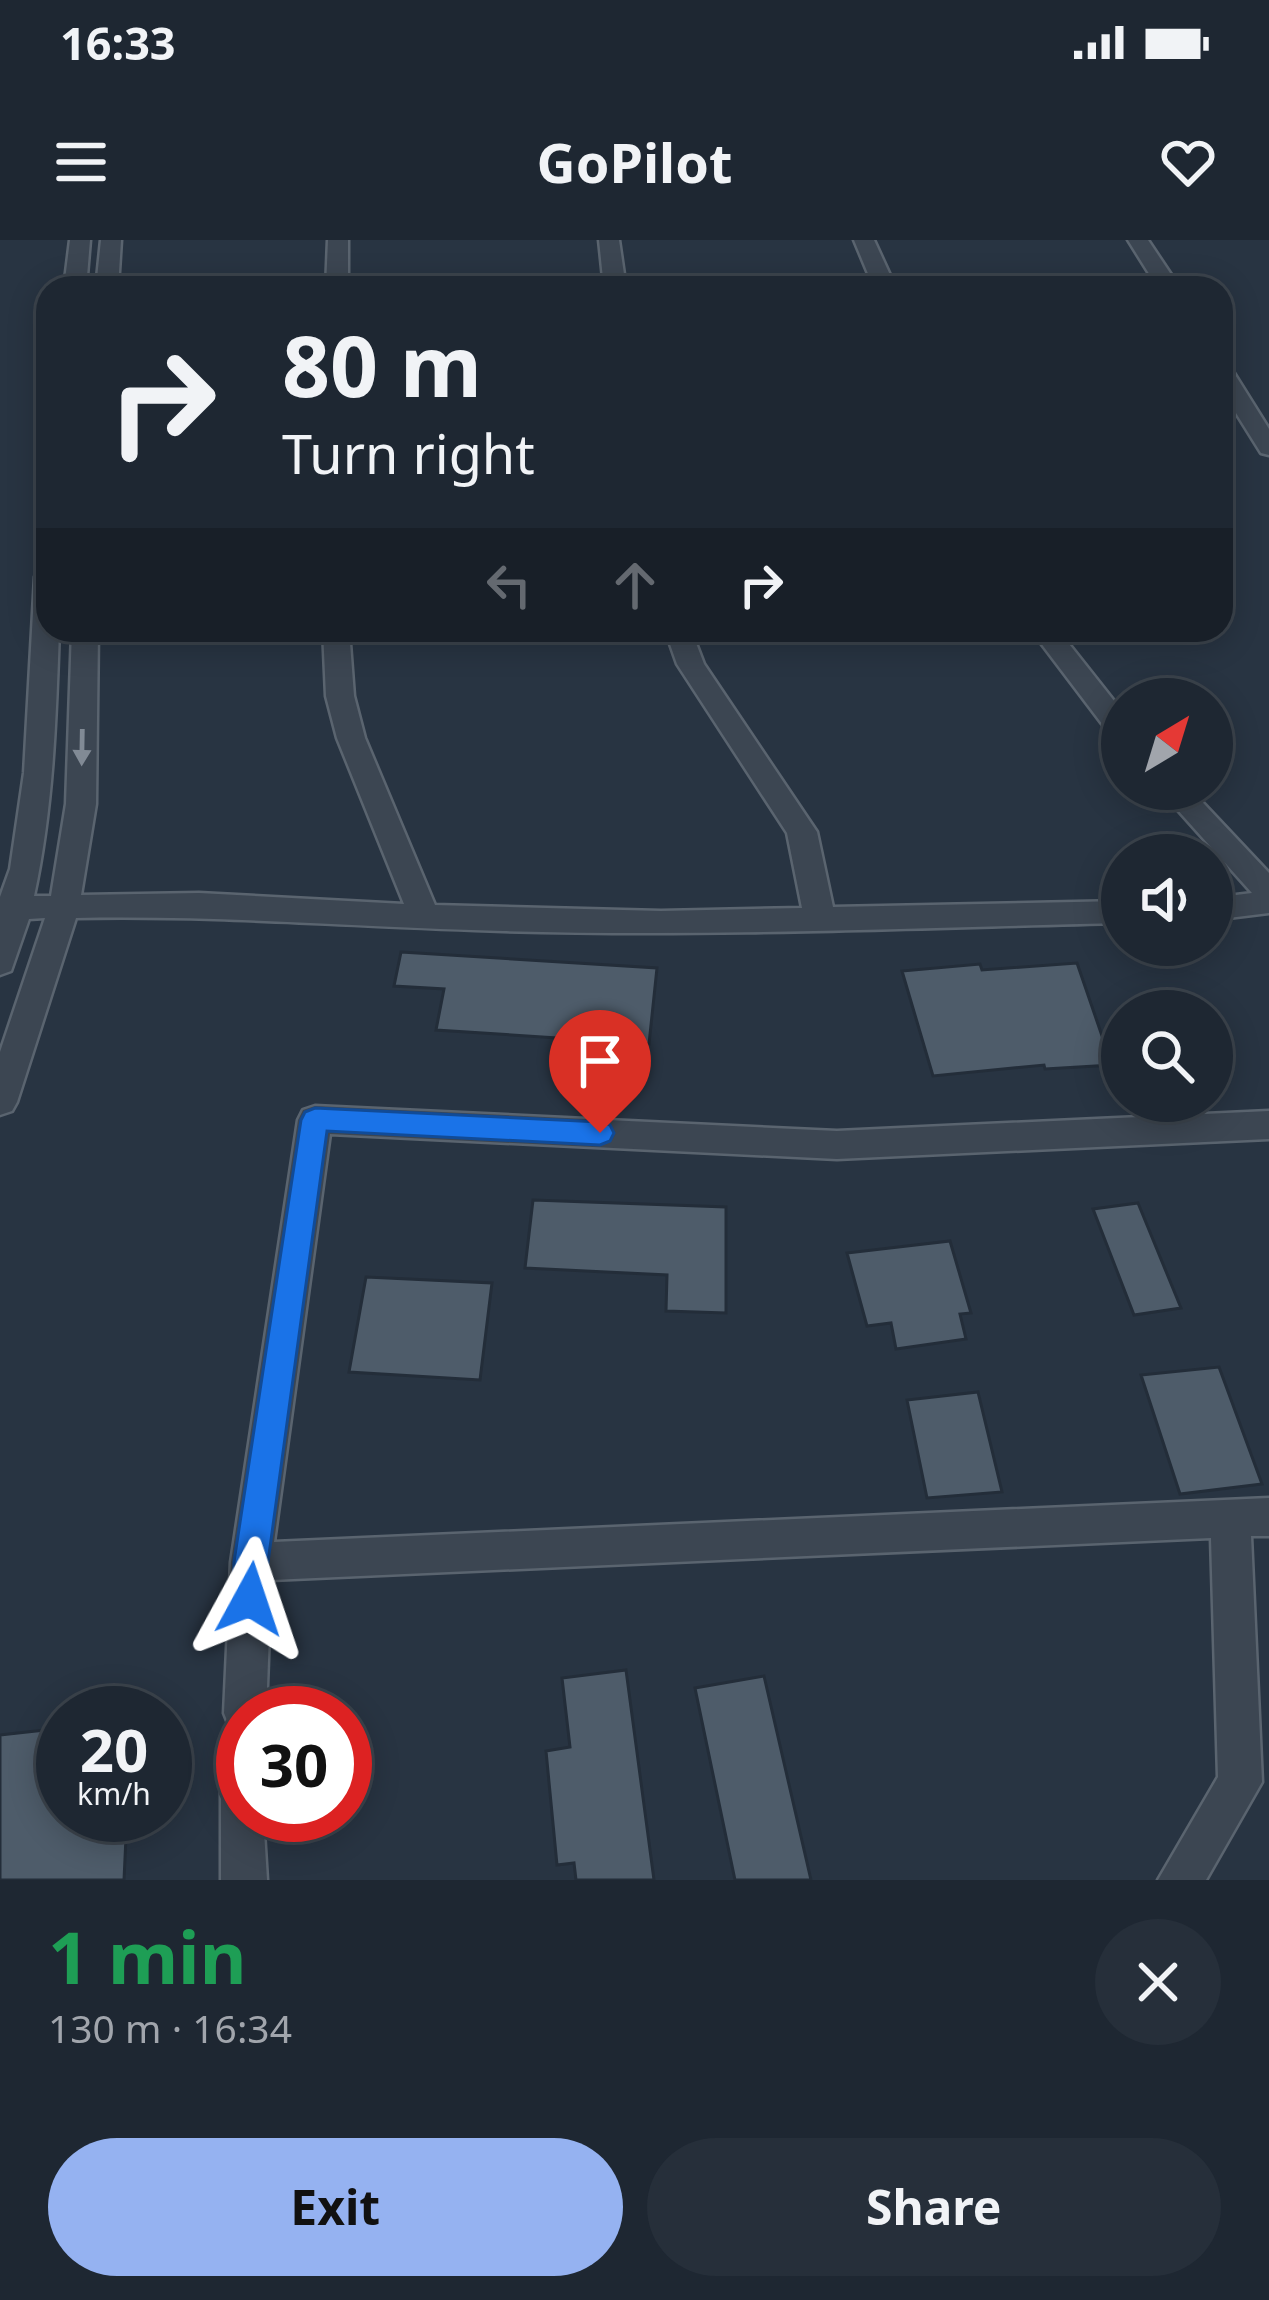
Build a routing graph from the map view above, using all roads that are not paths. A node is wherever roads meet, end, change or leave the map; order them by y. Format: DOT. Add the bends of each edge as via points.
graph roads {
  1 [pos="80,240"];
  2 [pos="111,240"];
  3 [pos="338,240"];
  4 [pos="864,240"];
  5 [pos="1138,240"];
  6 [pos="614,241"];
  7 [pos="76,276"];
  8 [pos="107,276"];
  9 [pos="337,276"];
  10 [pos="615,276"];
  11 [pos="880,276"];
  12 [pos="1160,276"];
  13 [pos="1233,390"];
  14 [pos="1269,448"];
  15 [pos="45,642"];
  16 [pos="85,642"];
  17 [pos="337,642"];
  18 [pos="683,642"];
  19 [pos="1053,642"];
  20 [pos="1101,703"];
  21 [pos="1193,810"];
  22 [pos="1269,892"];
  23 [pos="1269,902"];
  24 [pos="1233,906"];
  25 [pos="64,907"];
  26 [pos="10,908"];
  27 [pos="1101,913"];
  28 [pos="424,916"];
  29 [pos="819,916"];
  30 [pos="0,963"];
  31 [pos="0,1102"];
  32 [pos="1269,1125"];
  33 [pos="1250,1517"];
  34 [pos="251,1562"];
  35 [pos="246,1686"];
  36 [pos="241,1842"];
  37 [pos="244,1880"];
  38 [pos="1181,1880"];
  1 -- 7 [label="street"];
  2 -- 8 [label="street"];
  3 -- 9 [label="street"];
  4 -- 11 [label="street"];
  5 -- 12 [label="street"];
  6 -- 10 [label="street"];
  13 -- 14 [label="street"];
  15 -- 26 [label="street" via="38,809"];
  16 -- 25 [label="street, one-way" via="81,804"];
  17 -- 28 [label="street" via="351,738"];
  18 -- 29 [label="street" via="802,832"];
  19 -- 20 [label="street"];
  21 -- 22 [label="street"];
  23 -- 24 [label="street"];
  25 -- 26 [label="street"];
  25 -- 28 [label="street" via="200,904"];
  25 -- 31 [label="street"];
  26 -- 30 [label="street"];
  27 -- 29 [label="street"];
  28 -- 29 [label="street"];
  32 -- 34 [label="street" via="837,1145 315,1120"];
  33 -- 34 [label="street"];
  33 -- 38 [label="street" via="1240,1782"];
  34 -- 35 [label="street"];
  36 -- 37 [label="street"];
}
